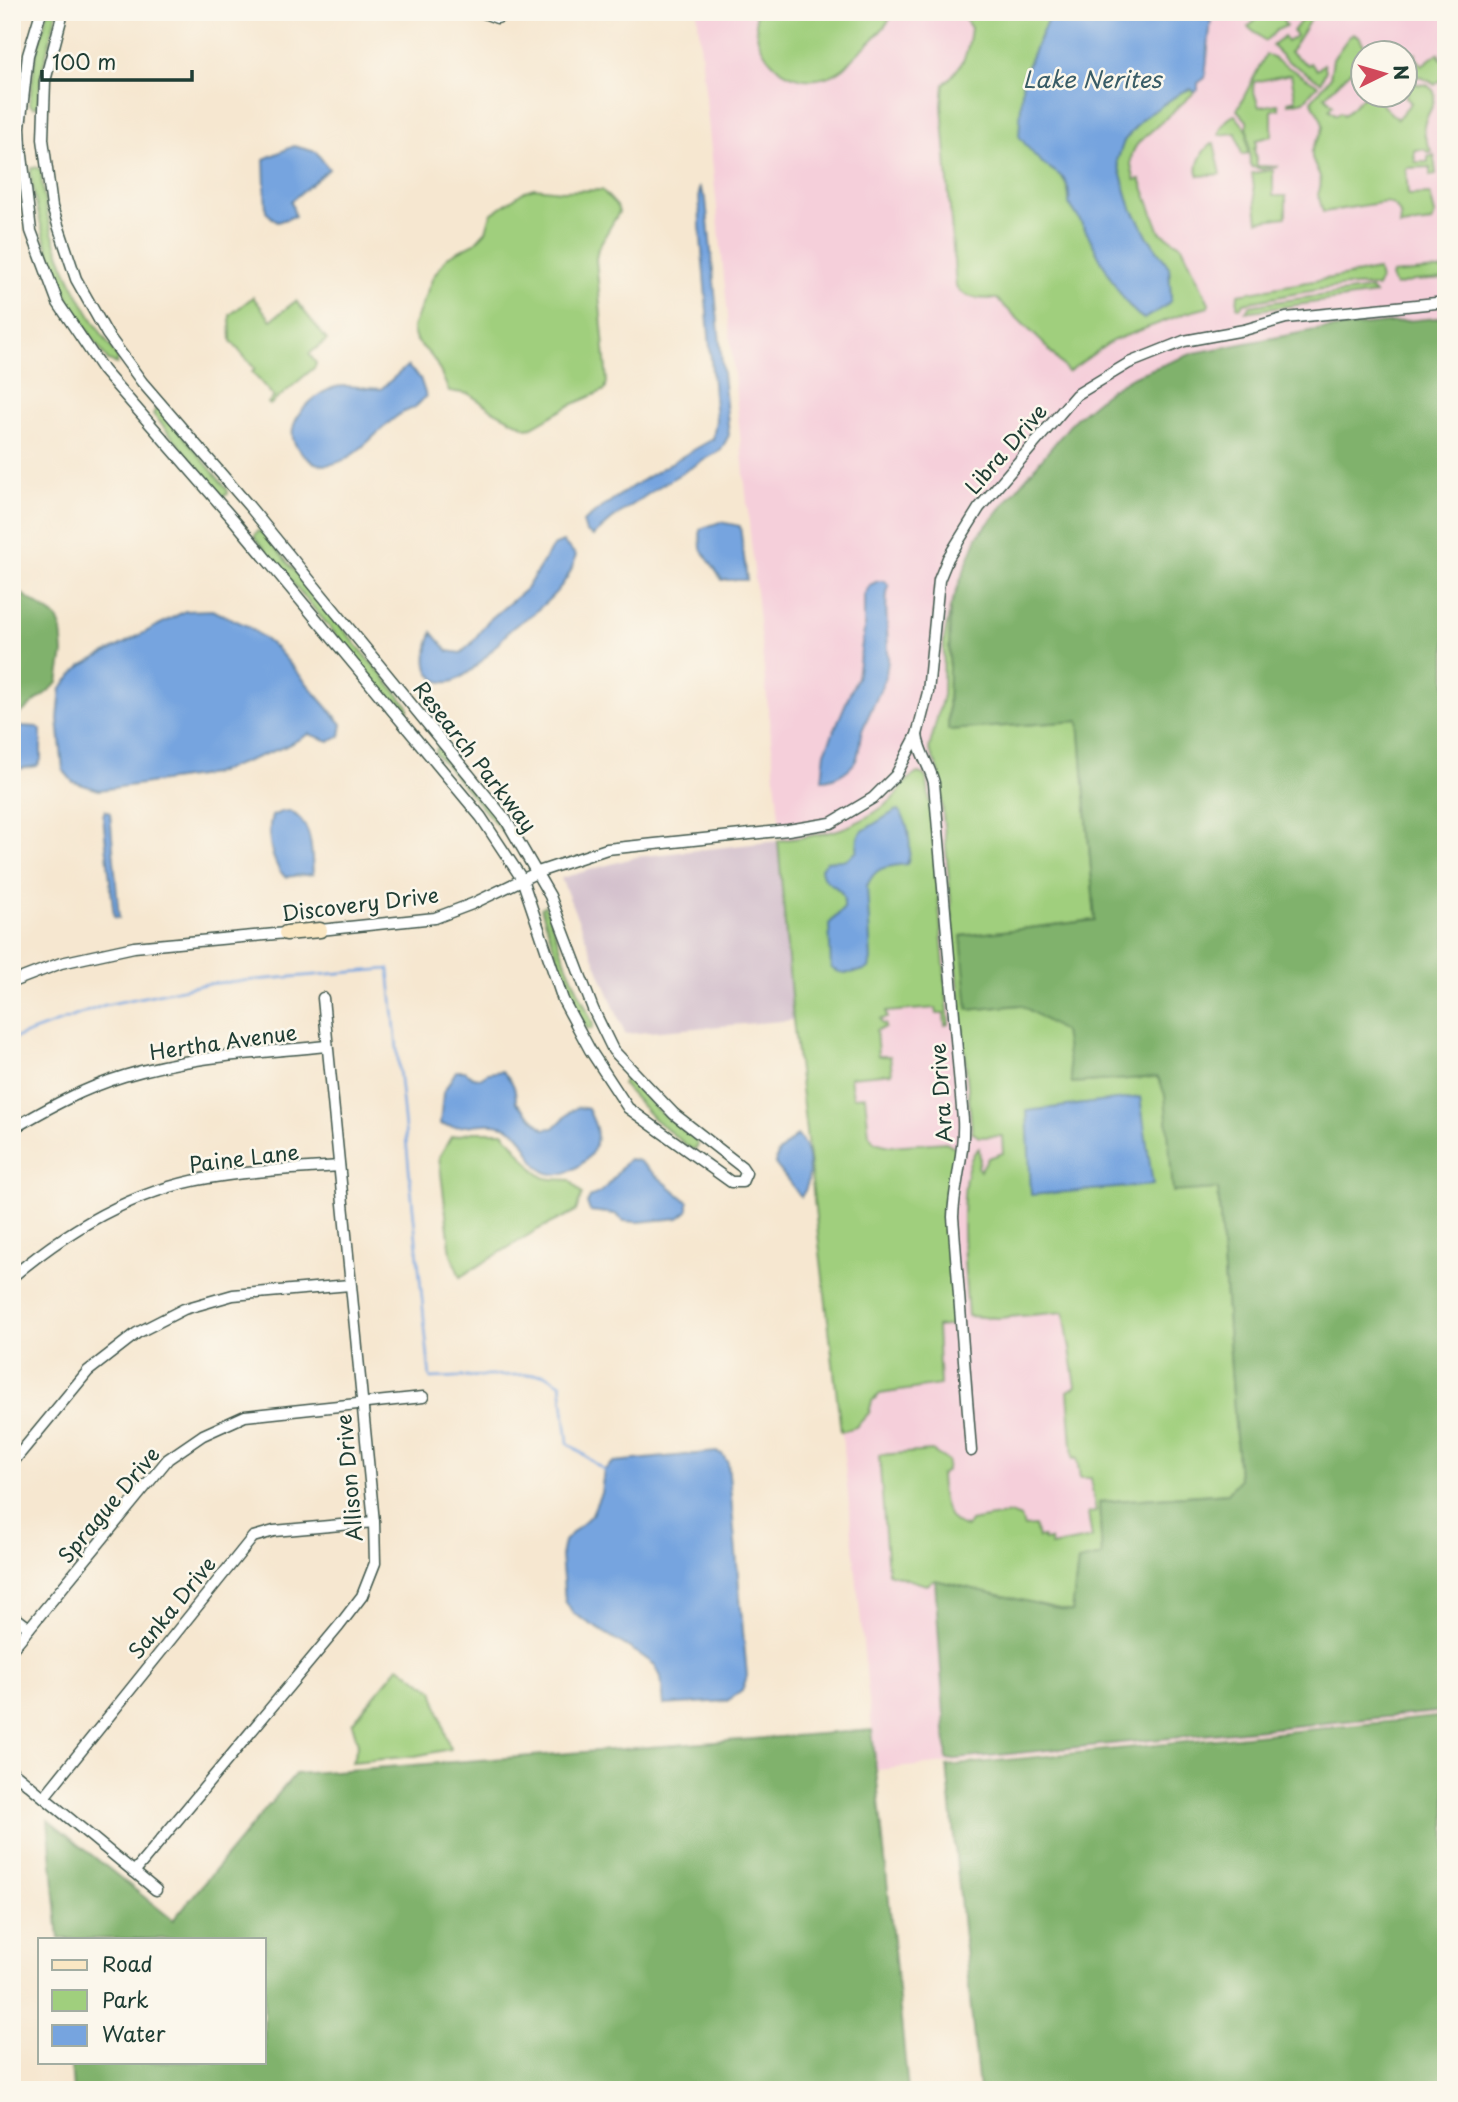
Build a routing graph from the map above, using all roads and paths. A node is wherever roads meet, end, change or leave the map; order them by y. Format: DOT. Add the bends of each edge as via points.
graph roads {
  1 [pos="41,12"];
  2 [pos="64,12"];
  3 [pos="481,12"];
  4 [pos="512,12"];
  5 [pos="20,127"];
  6 [pos="43,139"];
  7 [pos="21,147"];
  8 [pos="1446,302"];
  9 [pos="918,735"];
  10 [pos="788,830"];
  11 [pos="538,872"];
  12 [pos="522,879"];
  13 [pos="320,930"];
  14 [pos="286,933"];
  15 [pos="12,982"];
  16 [pos="323,998"];
  17 [pos="326,1046"];
  18 [pos="12,1129"];
  19 [pos="339,1166"];
  20 [pos="12,1277"];
  21 [pos="350,1285"];
  22 [pos="423,1397"];
  23 [pos="361,1402"];
  24 [pos="971,1451"];
  25 [pos="12,1463"];
  26 [pos="374,1522"];
  27 [pos="12,1615"];
  28 [pos="29,1628"];
  29 [pos="12,1648"];
  30 [pos="12,1771"];
  31 [pos="44,1797"];
  32 [pos="134,1872"];
  33 [pos="156,1890"];
  1 -- 5 [label="street, Research Parkway" via="28,55"];
  2 -- 6 [label="street, Research Parkway" via="45,80"];
  3 -- 4 [label="street" via="497,18"];
  5 -- 6 [label="street"];
  5 -- 7 [label="street, Research Parkway"];
  6 -- 7 [label="street"];
  6 -- 11 [label="street, Research Parkway" via="52,207 76,279 107,334 506,820"];
  7 -- 12 [label="street, Research Parkway" via="31,231 58,303 103,370 481,817"];
  8 -- 9 [label="street, Libra Drive" via="1286,318 1184,341 1129,363 1076,395 979,508 948,558 939,580 928,692"];
  9 -- 10 [label="street, Libra Drive" via="896,775 873,798 831,823"];
  9 -- 24 [label="street, Ara Drive" via="934,783 963,1120 953,1217"];
  10 -- 11 [label="street, Discovery Drive" via="607,849"];
  11 -- 12 [label="street, Discovery Drive"];
  11 -- 12 [label="street, Research Parkway" via="613,1050 674,1115 742,1167 746,1173 742,1182 731,1182 628,1108 563,1000"];
  12 -- 13 [label="street, Discovery Drive" via="436,918"];
  13 -- 14 [label="street, Discovery Drive"];
  14 -- 15 [label="street, Discovery Drive" via="134,947 61,963"];
  16 -- 17 [label="street, Allison Drive"];
  17 -- 18 [label="street, Hertha Avenue" via="172,1064 123,1076 55,1103"];
  17 -- 19 [label="street, Allison Drive"];
  19 -- 20 [label="street, Paine Lane" via="219,1176 125,1202 66,1234"];
  19 -- 21 [label="street, Allison Drive"];
  21 -- 23 [label="street, Allison Drive"];
  21 -- 25 [label="street" via="233,1295 184,1309 137,1333 88,1371"];
  22 -- 23 [label="street, Sprague Drive"];
  23 -- 26 [label="street, Allison Drive"];
  23 -- 28 [label="street, Sprague Drive" via="245,1416 203,1435 169,1459"];
  26 -- 31 [label="street, Sanka Drive" via="253,1537"];
  26 -- 32 [label="street, Allison Drive" via="375,1563 362,1596"];
  27 -- 28 [label="street"];
  28 -- 29 [label="street, Sprague Drive"];
  30 -- 31 [label="street"];
  31 -- 32 [label="street"];
  32 -- 33 [label="street"];
}
